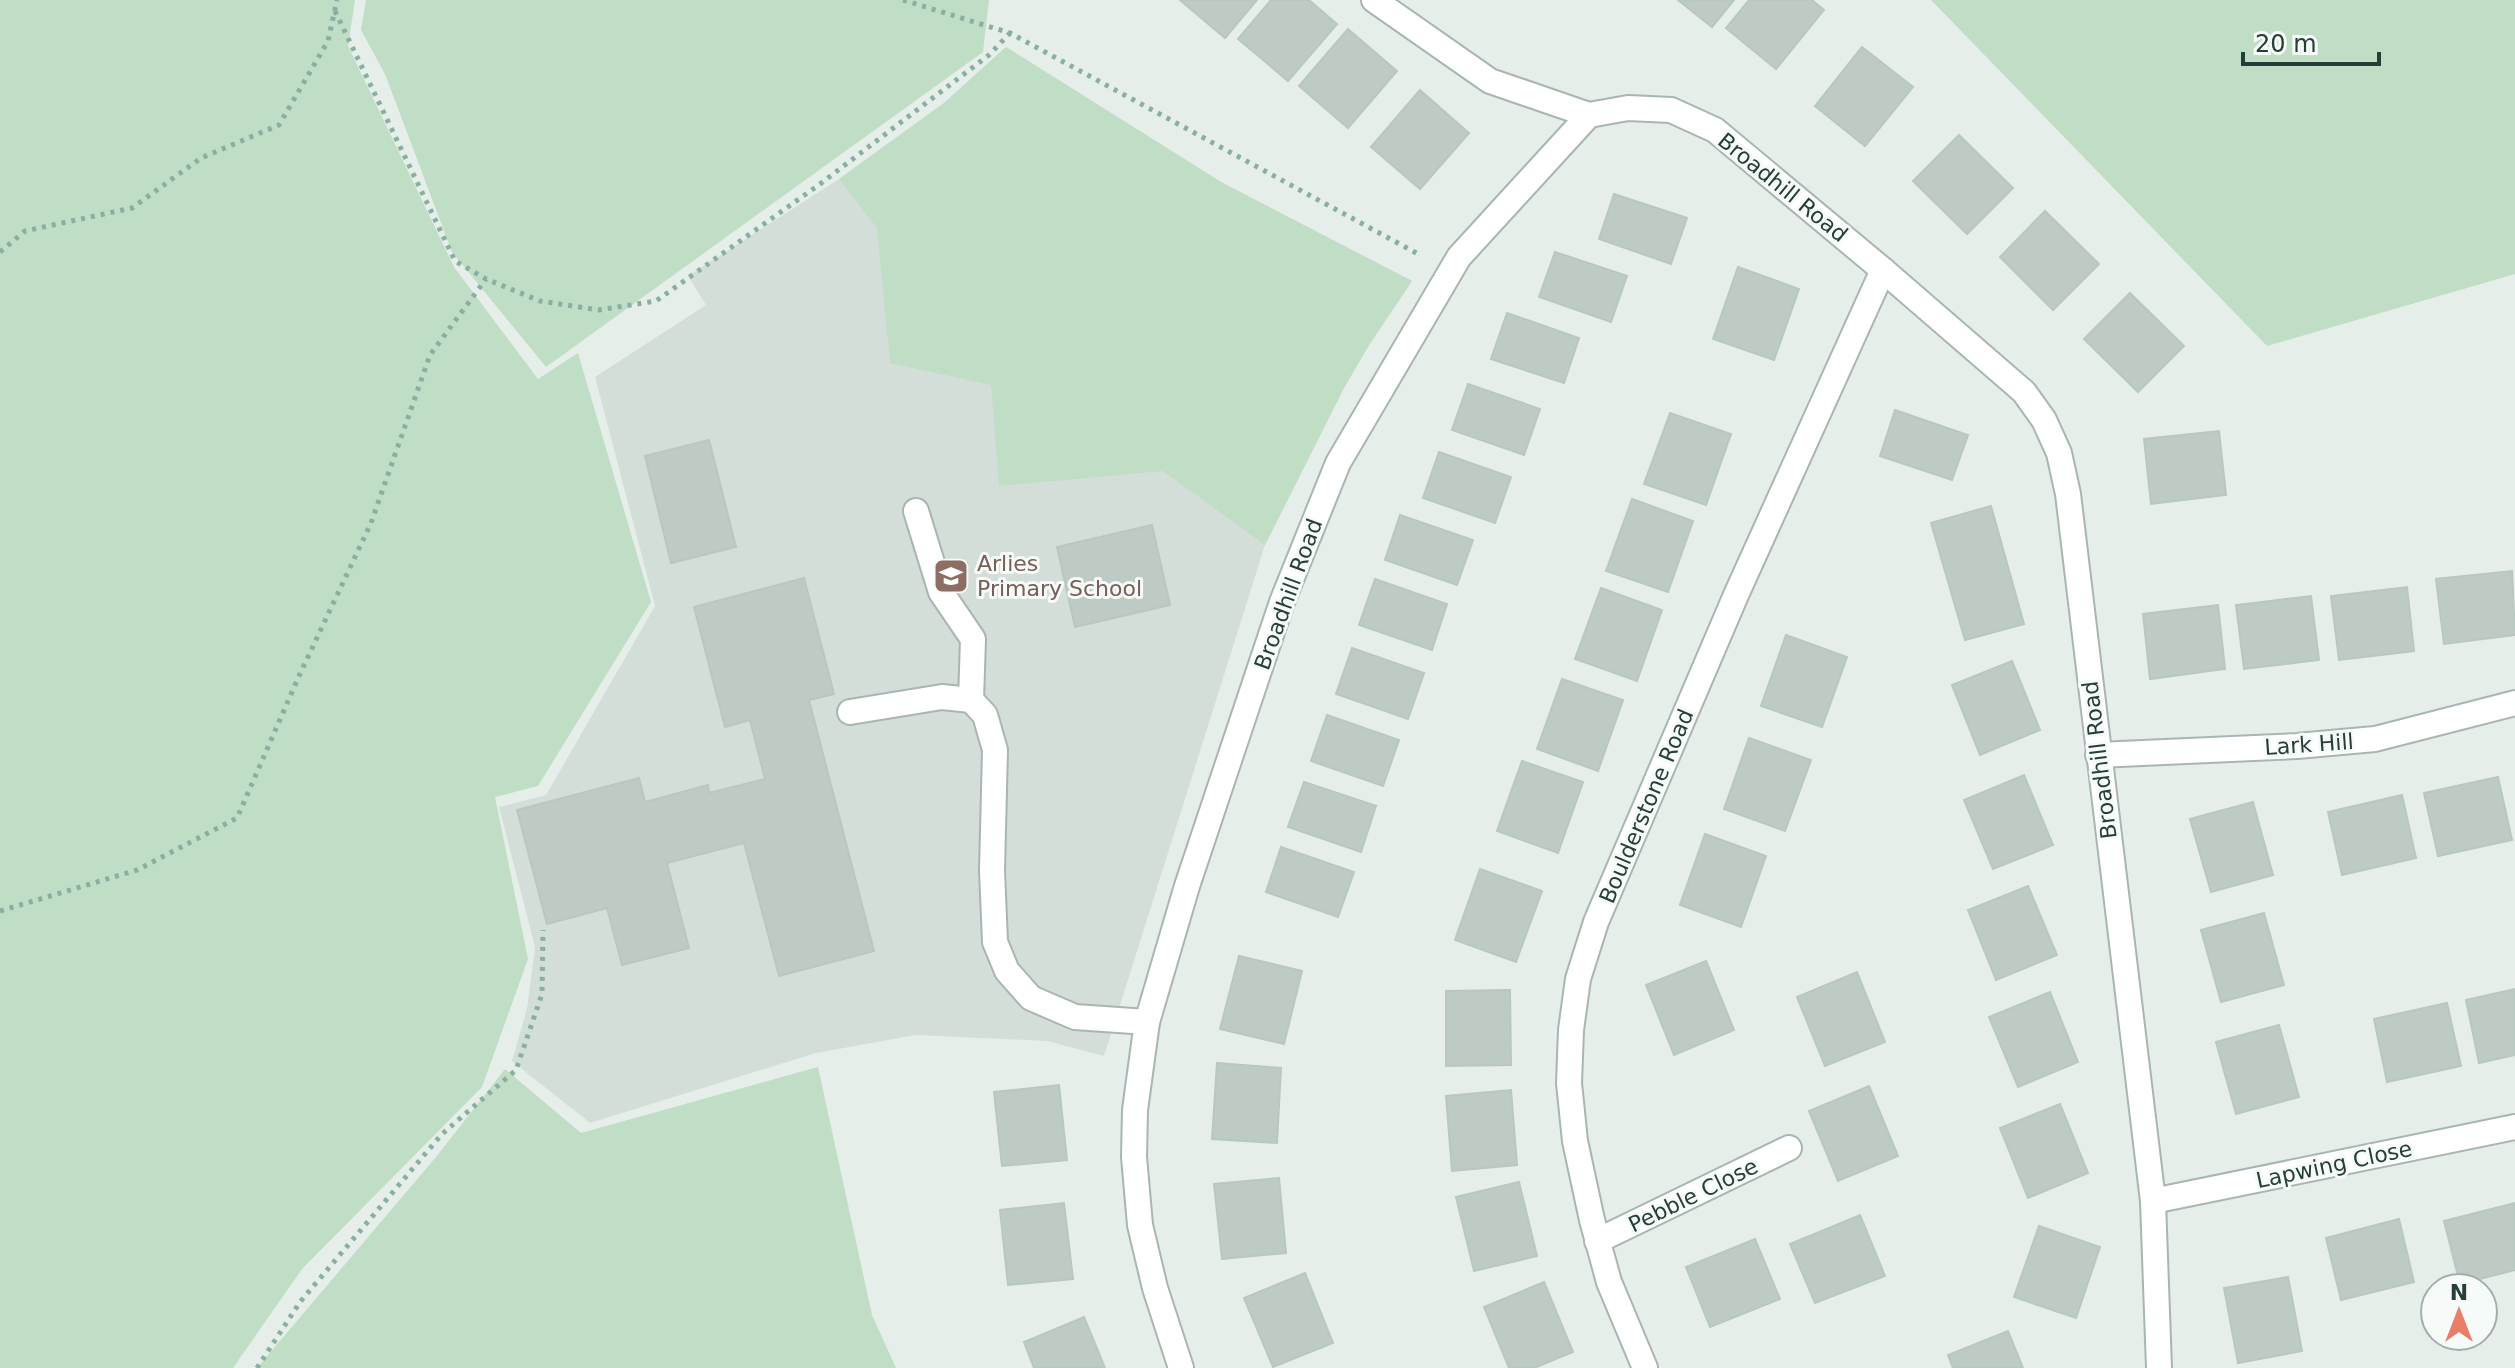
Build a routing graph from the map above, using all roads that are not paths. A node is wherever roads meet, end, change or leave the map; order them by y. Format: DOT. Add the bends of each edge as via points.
graph roads {
  1 [pos="1374,0"];
  2 [pos="1589,115"];
  3 [pos="1883,270"];
  4 [pos="916,511"];
  5 [pos="971,700"];
  6 [pos="2515,703"];
  7 [pos="850,712"];
  8 [pos="2098,755"];
  9 [pos="1147,1022"];
  10 [pos="2515,1127"];
  11 [pos="1789,1148"];
  12 [pos="2153,1201"];
  13 [pos="1597,1241"];
  14 [pos="1181,1368"];
  15 [pos="1645,1368"];
  16 [pos="2159,1368"];
  1 -- 2 [label="street" via="1490,81"];
  2 -- 3 [label="street, Broadhill Road" via="1628,108 1671,110 1715,130"];
  2 -- 9 [label="street, Broadhill Road" via="1459,257 1338,463 1282,602"];
  3 -- 8 [label="street, Broadhill Road" via="2024,392 2059,453"];
  3 -- 13 [label="street, Boulderstone Road" via="1736,595 1596,922 1578,979 1569,1083 1575,1141"];
  4 -- 5 [label="street" via="941,592 973,639"];
  5 -- 7 [label="street" via="942,697"];
  5 -- 9 [label="street" via="985,715 995,750 995,942 1007,971 1031,998 1075,1017"];
  6 -- 8 [label="street, Lark Hill" via="2375,739"];
  8 -- 12 [label="street, Broadhill Road"];
  9 -- 14 [label="street, Broadhill Road" via="1135,1110 1139,1212 1155,1288"];
  10 -- 12 [label="street, Lapwing Close"];
  11 -- 13 [label="street, Pebble Close"];
  12 -- 16 [label="street, Broadhill Road"];
  13 -- 15 [label="street, Boulderstone Road"];
}
